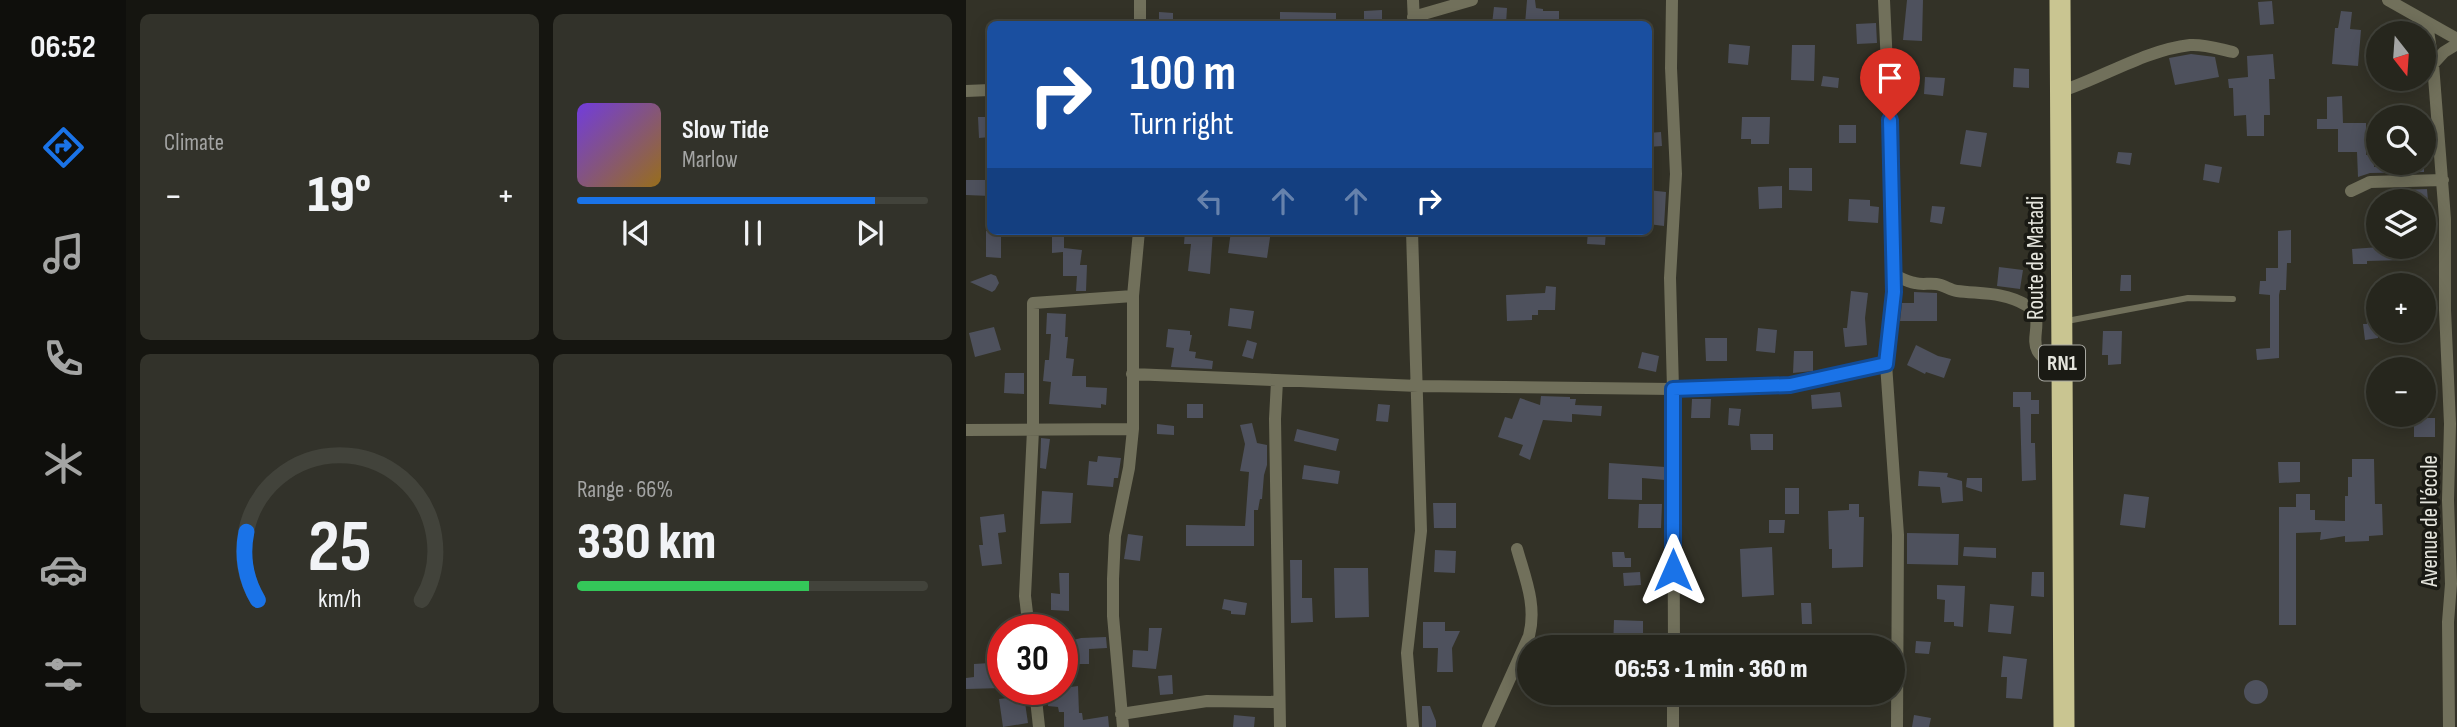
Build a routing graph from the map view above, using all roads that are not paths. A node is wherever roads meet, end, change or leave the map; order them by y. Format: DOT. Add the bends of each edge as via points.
graph roads {
  1 [pos="1140,0"];
  2 [pos="1413,0"];
  3 [pos="1472,0"];
  4 [pos="1685,0"];
  5 [pos="1884,0"];
  6 [pos="2060,0"];
  7 [pos="2388,0"];
  8 [pos="1672,6"];
  9 [pos="1140,21"];
  10 [pos="1413,21"];
  11 [pos="2424,21"];
  12 [pos="2436,29"];
  13 [pos="2457,42"];
  14 [pos="2233,52"];
  15 [pos="2436,62"];
  16 [pos="987,90"];
  17 [pos="966,91"];
  18 [pos="2062,91"];
  19 [pos="2435,91"];
  20 [pos="2443,180"];
  21 [pos="2351,191"];
  22 [pos="1139,235"];
  23 [pos="1412,235"];
  24 [pos="1894,275"];
  25 [pos="1133,296"];
  26 [pos="2233,299"];
  27 [pos="2062,322"];
  28 [pos="1886,364"];
  29 [pos="2062,366"];
  30 [pos="1132,374"];
  31 [pos="1276,381"];
  32 [pos="1418,386"];
  33 [pos="1673,389"];
  34 [pos="2454,424"];
  35 [pos="1133,429"];
  36 [pos="966,430"];
  37 [pos="1032,430"];
  38 [pos="1517,549"];
  39 [pos="1027,614"];
  40 [pos="1674,635"];
  41 [pos="1279,702"];
  42 [pos="1037,705"];
  43 [pos="1673,705"];
  44 [pos="1122,720"];
  45 [pos="1039,727"];
  46 [pos="1280,727"];
  47 [pos="1413,727"];
  48 [pos="1488,727"];
  49 [pos="1673,727"];
  50 [pos="1897,727"];
  51 [pos="2064,727"];
  52 [pos="2449,727"];
  1 -- 9 [label="street"];
  2 -- 10 [label="street"];
  3 -- 10 [label="street"];
  4 -- 8 [label="street"];
  5 -- 24 [label="street"];
  6 -- 18 [label="highway, Route de Matadi / RN1"];
  7 -- 11 [label="street"];
  8 -- 33 [label="street" via="1676,174 1670,278"];
  12 -- 13 [label="street"];
  13 -- 15 [label="street"];
  14 -- 18 [label="street" via="2192,45 2167,50"];
  16 -- 17 [label="street"];
  18 -- 27 [label="highway, Route de Matadi / RN1"];
  19 -- 20 [label="street, Avenue de l'école"];
  20 -- 21 [label="street" via="2370,182"];
  20 -- 34 [label="street, Avenue de l'école" via="2445,310"];
  22 -- 25 [label="street"];
  23 -- 32 [label="street"];
  24 -- 28 [label="street"];
  24 -- 29 [label="street" via="1914,283 2004,295 2026,305 2036,318 2039,356"];
  25 -- 30 [label="street"];
  25 -- 37 [label="street" via="1033,303"];
  26 -- 27 [label="lane" via="2188,298"];
  27 -- 29 [label="highway, Route de Matadi / RN1"];
  28 -- 33 [label="street" via="1790,385"];
  28 -- 50 [label="street" via="1898,535"];
  29 -- 51 [label="highway, Route de Matadi / RN1"];
  30 -- 31 [label="street"];
  30 -- 35 [label="street"];
  31 -- 32 [label="street"];
  31 -- 41 [label="street"];
  32 -- 33 [label="street"];
  32 -- 47 [label="street" via="1421,531 1407,653"];
  33 -- 40 [label="street"];
  34 -- 52 [label="street, Avenue de l'école" via="2448,500"];
  35 -- 37 [label="street"];
  35 -- 44 [label="street" via="1115,536 1113,579"];
  36 -- 37 [label="street"];
  37 -- 39 [label="street"];
  38 -- 48 [label="street" via="1533,620"];
  41 -- 44 [label="street" via="1207,701"];
  41 -- 46 [label="street"];
  42 -- 45 [label="street"];
  43 -- 49 [label="street"];
}
